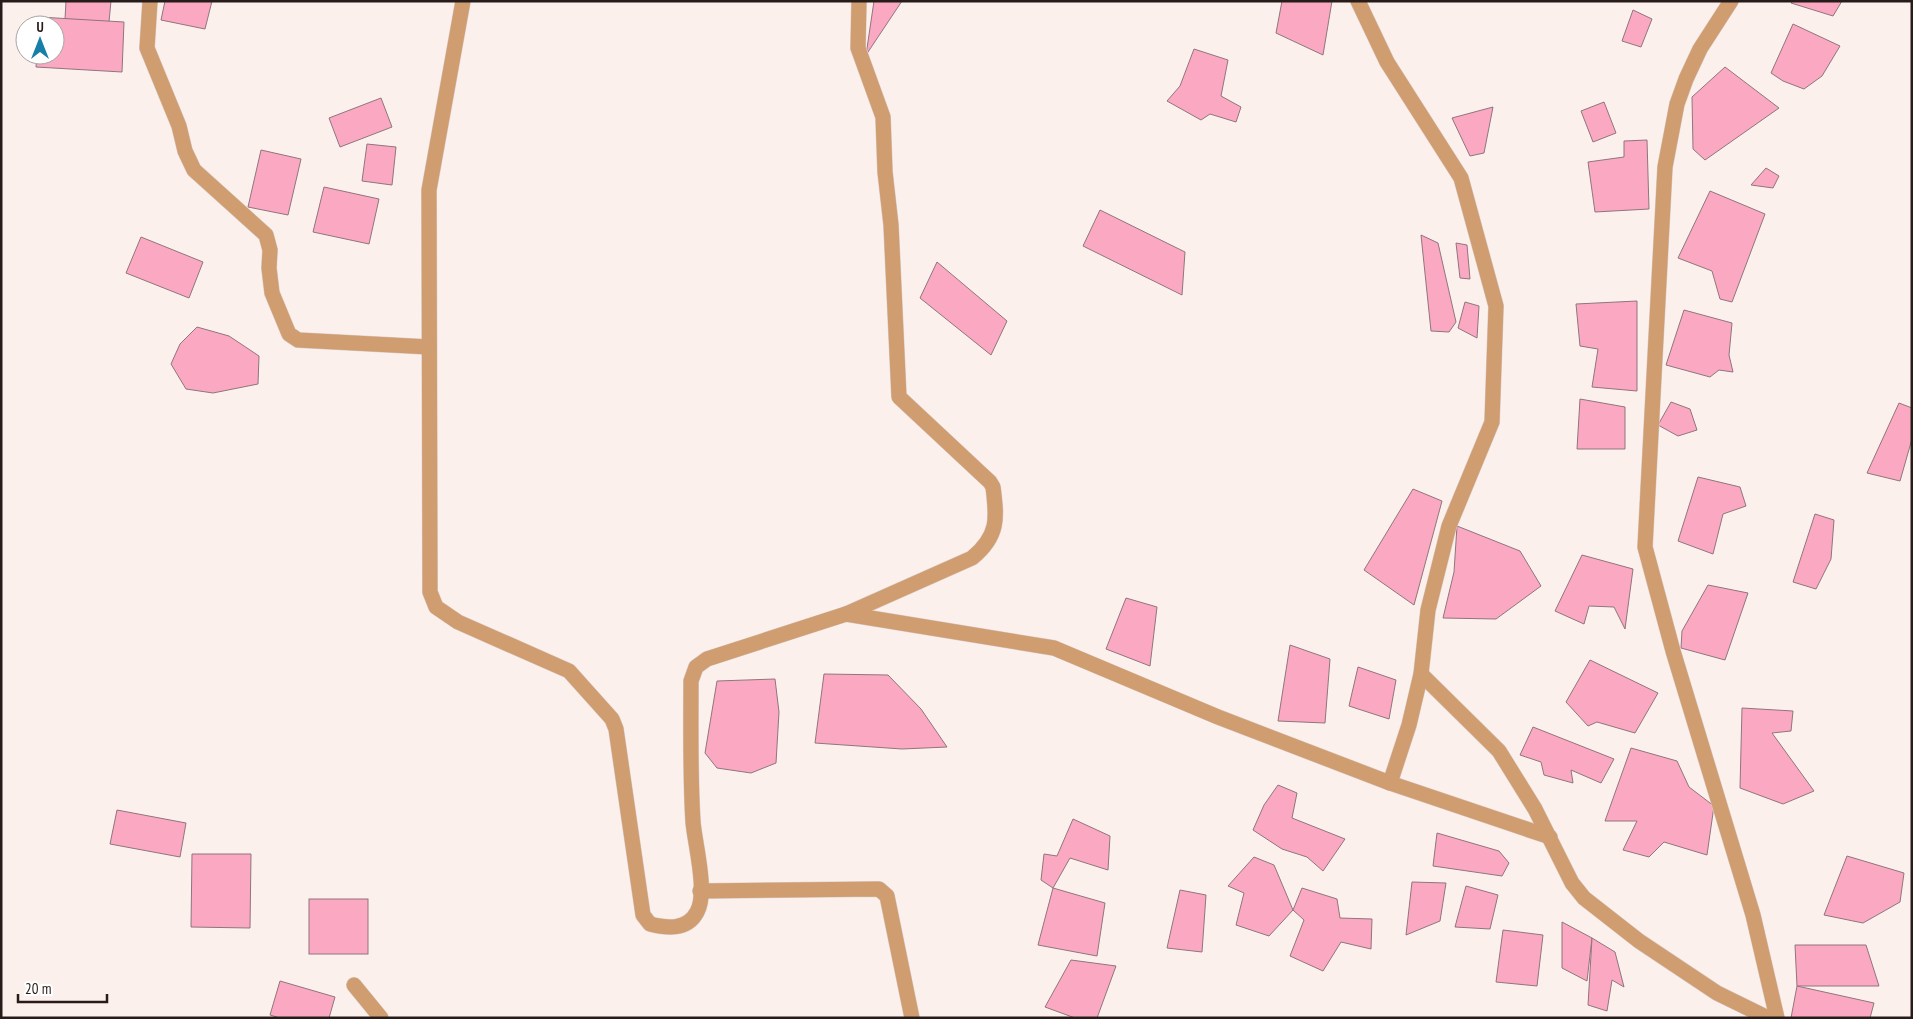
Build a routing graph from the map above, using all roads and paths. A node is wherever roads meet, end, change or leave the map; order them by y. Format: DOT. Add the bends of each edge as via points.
graph roads {
  1 [pos="150,1"];
  2 [pos="463,1"];
  3 [pos="859,1"];
  4 [pos="1358,1"];
  5 [pos="1731,1"];
  6 [pos="429,348"];
  7 [pos="846,614"];
  8 [pos="1421,674"];
  9 [pos="1390,783"];
  10 [pos="1550,837"];
  11 [pos="700,892"];
  12 [pos="354,985"];
  13 [pos="382,1018"];
  14 [pos="912,1018"];
  15 [pos="1768,1018"];
  16 [pos="1777,1018"];
  1 -- 6 [label="street" via="147,48 179,126 185,151 194,170 268,238 272,293 289,334 298,340"];
  2 -- 6 [label="street" via="429,190"];
  3 -- 7 [label="street" via="858,48 883,117 898,397 990,482 997,520 994,530 972,558"];
  4 -- 8 [label="street" via="1387,62 1461,178 1496,306 1492,422 1449,526 1428,610"];
  5 -- 16 [label="street" via="1700,49 1686,79 1677,104 1665,168 1645,547 1753,915"];
  6 -- 11 [label="street" via="431,598 436,607 458,622 569,671 612,719 645,921 672,929 687,923 697,912"];
  7 -- 9 [label="street" via="1054,648 1218,717"];
  7 -- 11 [label="street" via="707,659 693,672 693,822"];
  8 -- 9 [label="street"];
  8 -- 10 [label="street" via="1499,751"];
  9 -- 10 [label="street"];
  10 -- 15 [label="street" via="1572,883 1584,898 1639,941 1717,993"];
  11 -- 14 [label="street" via="878,888 887,896"];
  12 -- 13 [label="street"];
}
